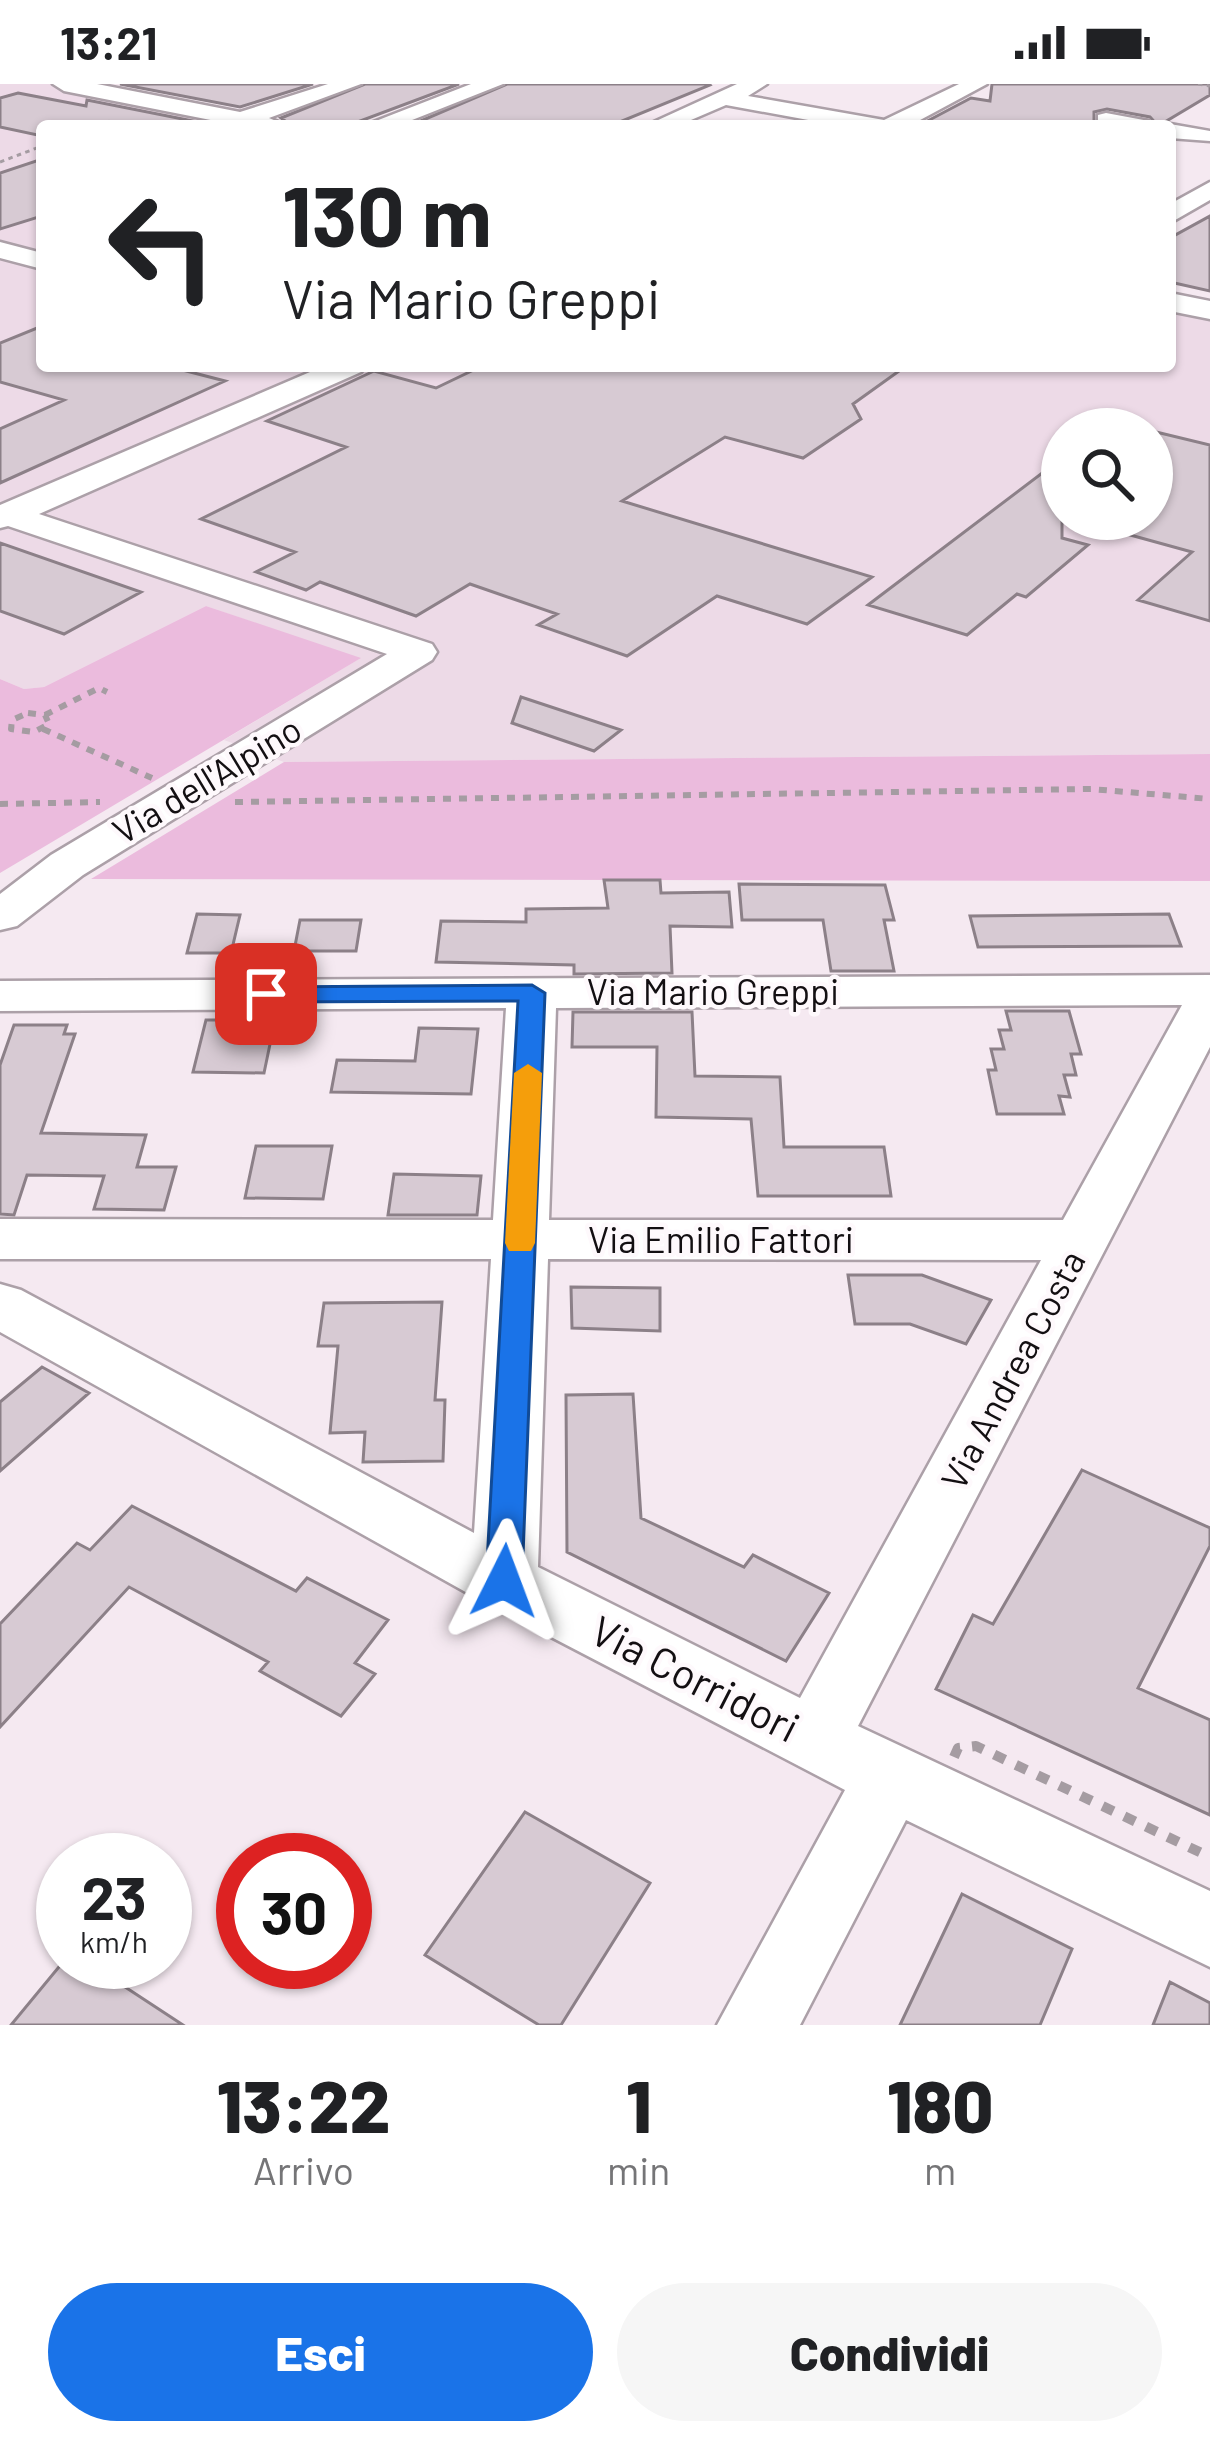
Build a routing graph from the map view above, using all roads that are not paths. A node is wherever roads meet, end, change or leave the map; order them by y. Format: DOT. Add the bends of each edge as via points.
graph roads {
  1 [pos="64,84"];
  2 [pos="178,84"];
  3 [pos="350,84"];
  4 [pos="492,84"];
  5 [pos="976,84"];
  6 [pos="743,88"];
  7 [pos="133,98"];
  8 [pos="242,119"];
  9 [pos="247,120"];
  10 [pos="392,120"];
  11 [pos="672,120"];
  12 [pos="858,120"];
  13 [pos="903,120"];
  14 [pos="1176,132"];
  15 [pos="1202,136"];
  16 [pos="1210,189"];
  17 [pos="1176,211"];
  18 [pos="0,250"];
  19 [pos="36,259"];
  20 [pos="1176,303"];
  21 [pos="1210,310"];
  22 [pos="336,372"];
  23 [pos="4,516"];
  24 [pos="0,916"];
  25 [pos="1210,989"];
  26 [pos="532,993"];
  27 [pos="0,996"];
  28 [pos="1210,999"];
  29 [pos="0,1239"];
  30 [pos="520,1240"];
  31 [pos="1082,1240"];
  32 [pos="8,1321"];
  33 [pos="504,1581"];
  34 [pos="814,1740"];
  35 [pos="913,1787"];
  36 [pos="1210,1930"];
  37 [pos="757,2025"];
  1 -- 7 [label="street"];
  2 -- 7 [label="street"];
  3 -- 8 [label="street"];
  4 -- 10 [label="street"];
  5 -- 13 [label="street"];
  6 -- 11 [label="street"];
  6 -- 12 [label="street"];
  7 -- 8 [label="street"];
  8 -- 9 [label="street"];
  14 -- 15 [label="street"];
  16 -- 17 [label="street"];
  18 -- 19 [label="street"];
  20 -- 21 [label="street"];
  22 -- 23 [label="street"];
  23 -- 24 [label="street, Via dell'Alpino" via="418,652 43,880"];
  25 -- 26 [label="street, Via Mario Greppi"];
  26 -- 27 [label="street, Via Mario Greppi"];
  26 -- 30 [label="street"];
  28 -- 31 [label="street, Via Andrea Costa"];
  29 -- 30 [label="street, Via Emilio Fattori"];
  30 -- 31 [label="street, Via Emilio Fattori"];
  30 -- 33 [label="street"];
  31 -- 34 [label="street, Via Andrea Costa"];
  32 -- 33 [label="street, Via Corridori"];
  33 -- 34 [label="street, Via Corridori"];
  34 -- 35 [label="street, Via Corridori"];
  35 -- 36 [label="street, Via Corridori"];
  35 -- 37 [label="street"];
}
